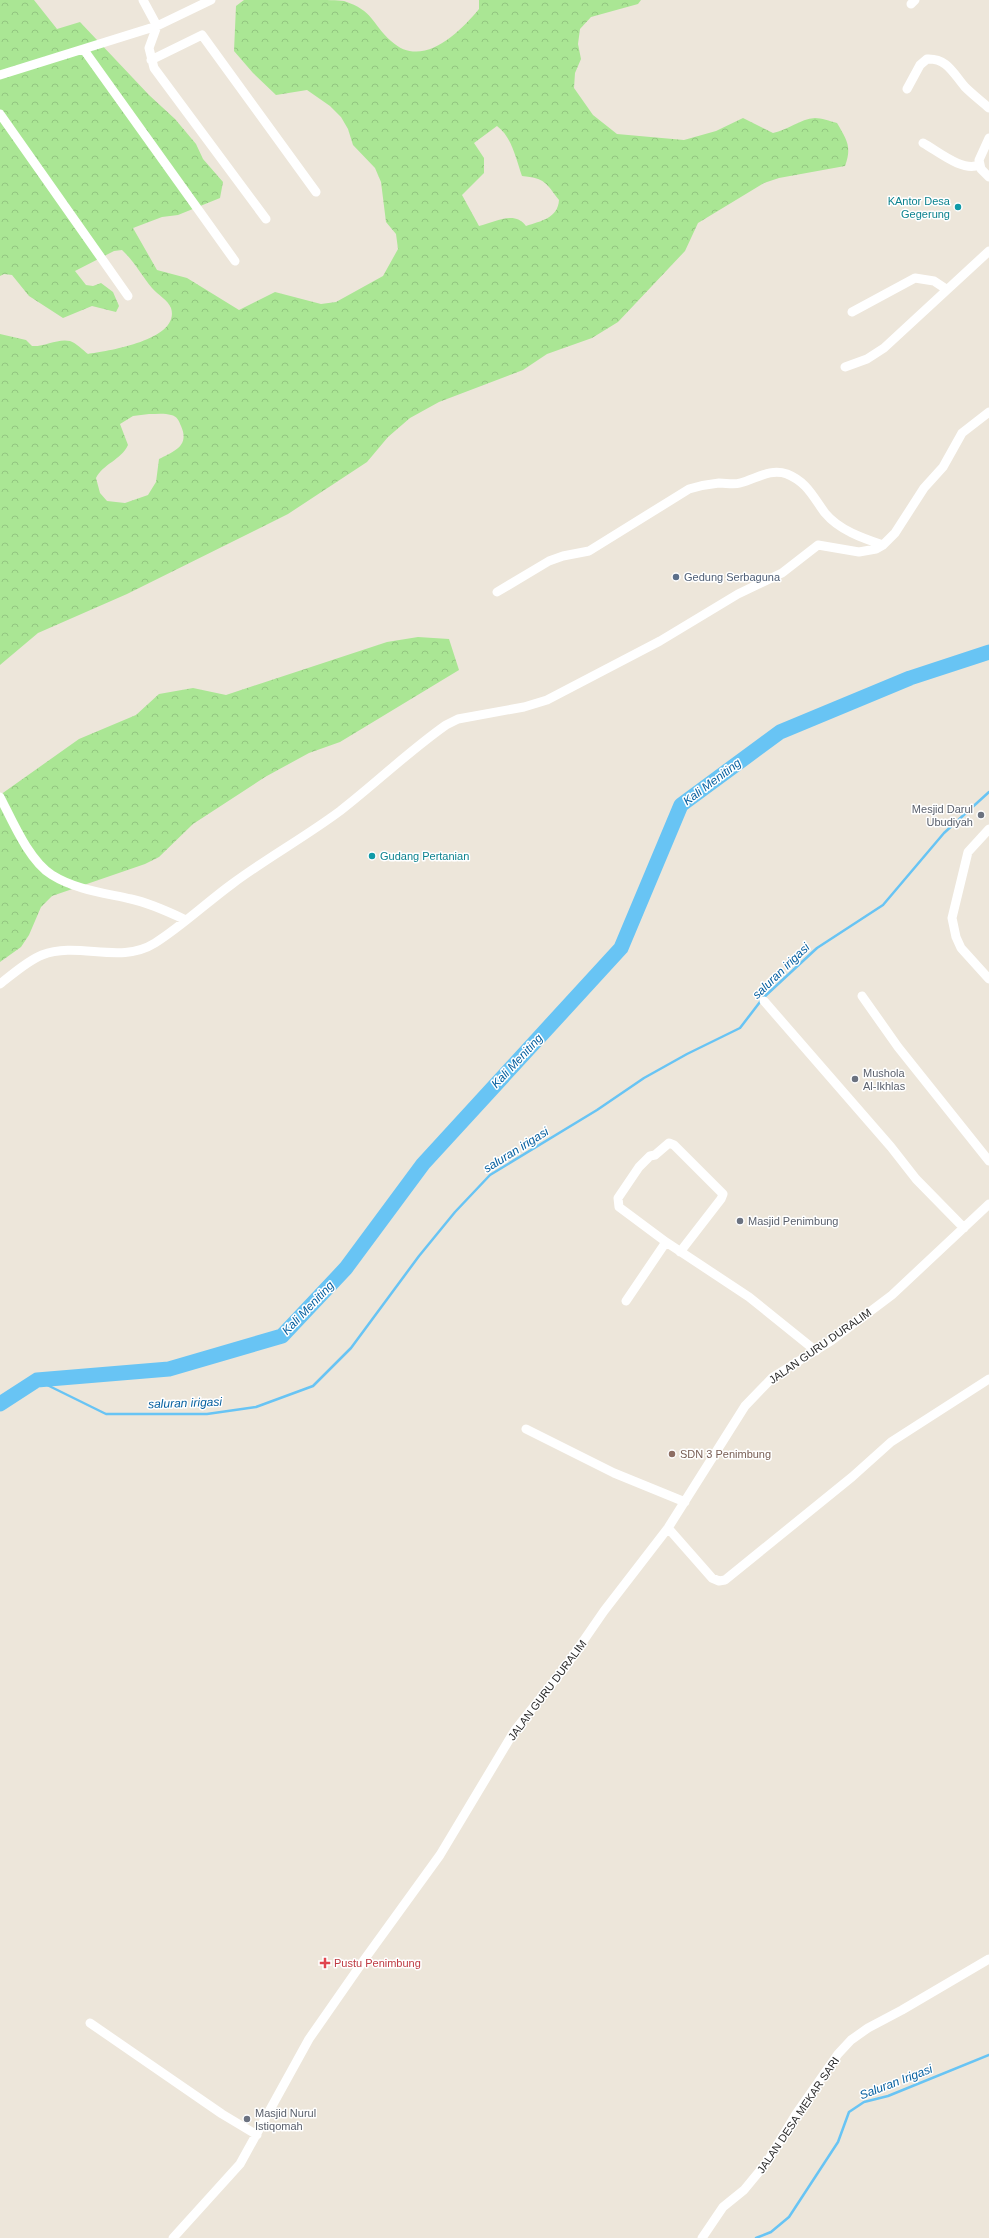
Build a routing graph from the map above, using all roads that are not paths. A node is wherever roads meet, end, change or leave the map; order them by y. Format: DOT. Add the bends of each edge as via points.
graph roads {
  1 [pos="143,0"];
  2 [pos="211,0"];
  3 [pos="157,26"];
  4 [pos="84,50"];
  5 [pos="151,60"];
  6 [pos="0,75"];
  7 [pos="907,90"];
  8 [pos="989,108"];
  9 [pos="0,114"];
  10 [pos="989,138"];
  11 [pos="923,143"];
  12 [pos="979,165"];
  13 [pos="989,176"];
  14 [pos="316,192"];
  15 [pos="266,219"];
  16 [pos="989,251"];
  17 [pos="235,261"];
  18 [pos="946,290"];
  19 [pos="128,296"];
  20 [pos="852,312"];
  21 [pos="845,367"];
  22 [pos="989,412"];
  23 [pos="883,545"];
  24 [pos="497,592"];
  25 [pos="0,796"];
  26 [pos="989,829"];
  27 [pos="186,920"];
  28 [pos="989,979"];
  29 [pos="0,984"];
  30 [pos="862,996"];
  31 [pos="764,1001"];
  32 [pos="989,1161"];
  33 [pos="989,1204"];
  34 [pos="964,1228"];
  35 [pos="666,1242"];
  36 [pos="680,1252"];
  37 [pos="626,1301"];
  38 [pos="816,1351"];
  39 [pos="989,1379"];
  40 [pos="526,1429"];
  41 [pos="685,1502"];
  42 [pos="668,1528"];
  43 [pos="989,1959"];
  44 [pos="90,2023"];
  45 [pos="257,2135"];
  46 [pos="173,2238"];
  47 [pos="702,2238"];
  1 -- 3 [label="street"];
  2 -- 3 [label="street"];
  3 -- 4 [label="street"];
  3 -- 5 [label="street" via="149,48"];
  4 -- 6 [label="street"];
  4 -- 17 [label="street"];
  5 -- 14 [label="street" via="202,35"];
  5 -- 15 [label="street" via="154,68"];
  7 -- 8 [label="street" via="920,65 927,58 934,58 948,65 966,88"];
  9 -- 19 [label="street"];
  10 -- 12 [label="street" via="979,156"];
  11 -- 12 [label="street" via="964,166"];
  12 -- 13 [label="street"];
  16 -- 18 [label="street"];
  18 -- 20 [label="street" via="934,281 915,278"];
  18 -- 21 [label="street" via="884,348 867,359"];
  22 -- 23 [label="street" via="962,433 943,467 924,488 895,533"];
  23 -- 24 [label="street" via="865,539 836,523 825,513 812,492 801,481 786,474 772,472 740,483 706,484 689,489 589,551 549,561"];
  23 -- 27 [label="street" via="876,550 859,552 818,545 776,576 738,594 660,641 547,700 524,707 458,719 446,725 411,751 340,812 232,883"];
  25 -- 27 [label="street" via="13,823 38,862 52,875 111,896 132,899"];
  26 -- 28 [label="street" via="968,852 952,918 961,948"];
  27 -- 29 [label="street" via="155,944 132,952 103,954 70,951 43,955"];
  30 -- 32 [label="street" via="898,1047"];
  31 -- 34 [label="street" via="916,1179"];
  33 -- 34 [label="street, JALAN GURU DURALIM"];
  34 -- 38 [label="street, JALAN GURU DURALIM" via="892,1295"];
  35 -- 36 [label="street"];
  35 -- 36 [label="street" via="620,1208 618,1201 644,1160 656,1155 669,1143 723,1194"];
  35 -- 37 [label="street"];
  36 -- 38 [label="street" via="754,1301"];
  38 -- 41 [label="street, JALAN GURU DURALIM" via="773,1377 752,1398 737,1416"];
  39 -- 42 [label="street" via="890,1442 852,1477 725,1580 712,1578"];
  40 -- 41 [label="street" via="614,1473"];
  41 -- 42 [label="street, JALAN GURU DURALIM"];
  42 -- 45 [label="street, JALAN GURU DURALIM" via="515,1730 444,1849 306,2044 281,2086"];
  43 -- 47 [label="street, JALAN DESA MEKAR SARI" via="851,2040 838,2054 796,2114 767,2162 744,2190 724,2207"];
  44 -- 45 [label="street" via="222,2114"];
  45 -- 46 [label="street, JALAN GURU DURALIM" via="240,2164"];
}
